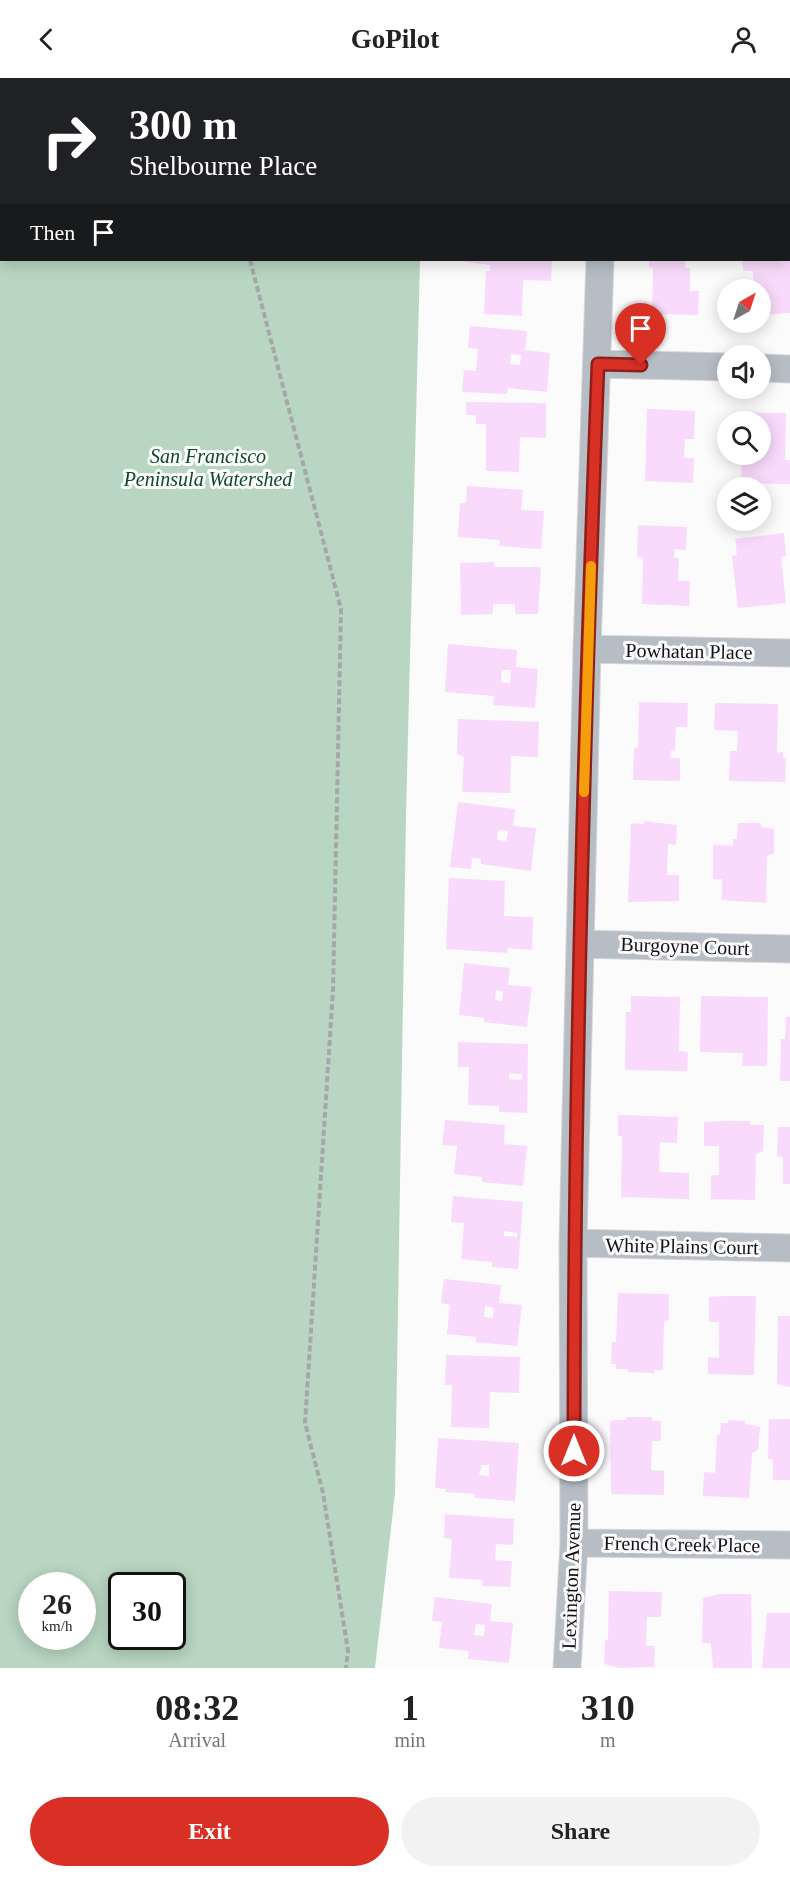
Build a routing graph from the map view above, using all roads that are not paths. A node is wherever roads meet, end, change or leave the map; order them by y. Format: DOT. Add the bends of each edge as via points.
graph roads {
  1 [pos="600,261"];
  2 [pos="598,364"];
  3 [pos="717,367"];
  4 [pos="771,368"];
  5 [pos="790,369"];
  6 [pos="587,649"];
  7 [pos="790,653"];
  8 [pos="580,944"];
  9 [pos="790,949"];
  10 [pos="573,1243"];
  11 [pos="790,1248"];
  12 [pos="574,1543"];
  13 [pos="790,1545"];
  14 [pos="567,1668"];
  1 -- 2 [label="street, Lexington Avenue"];
  2 -- 3 [label="street"];
  2 -- 6 [label="street, Lexington Avenue"];
  4 -- 5 [label="street"];
  6 -- 7 [label="street, Powhatan Place"];
  6 -- 8 [label="street, Lexington Avenue"];
  8 -- 9 [label="street, Burgoyne Court"];
  8 -- 10 [label="street, Lexington Avenue"];
  10 -- 11 [label="street, White Plains Court"];
  10 -- 12 [label="street, Lexington Avenue"];
  12 -- 13 [label="street, French Creek Place"];
  12 -- 14 [label="street, Lexington Avenue"];
}
